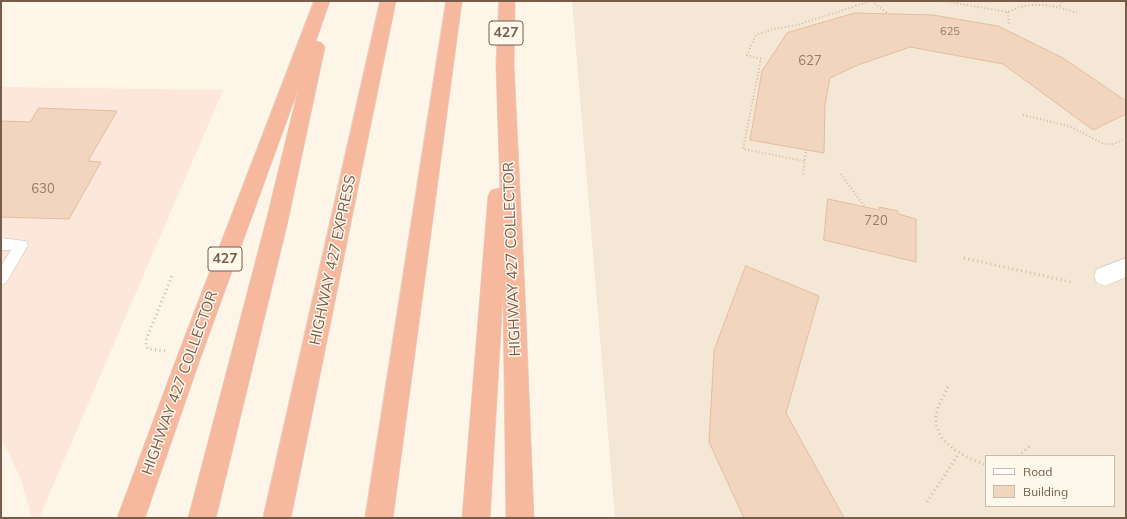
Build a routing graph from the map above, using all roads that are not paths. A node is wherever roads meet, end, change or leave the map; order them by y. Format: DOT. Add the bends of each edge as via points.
graph roads {
  1 [pos="323,1"];
  2 [pos="388,1"];
  3 [pos="454,1"];
  4 [pos="507,1"];
  5 [pos="505,65"];
  6 [pos="1,244"];
  7 [pos="1126,268"];
  8 [pos="1105,276"];
  9 [pos="1,279"];
  10 [pos="130,518"];
  11 [pos="202,518"];
  12 [pos="277,518"];
  13 [pos="379,518"];
  14 [pos="476,518"];
  15 [pos="520,518"];
  1 -- 10 [label="highway, HIGHWAY 427 COLLECTOR / 427"];
  1 -- 11 [label="highway" via="300,123 279,213"];
  2 -- 12 [label="highway, HIGHWAY 427 EXPRESS"];
  3 -- 13 [label="highway"];
  4 -- 5 [label="highway, HIGHWAY 427 COLLECTOR / 427"];
  5 -- 14 [label="highway"];
  5 -- 15 [label="highway, HIGHWAY 427 COLLECTOR / 427"];
  6 -- 9 [label="lane" via="21,245"];
  7 -- 8 [label="street"];
}
